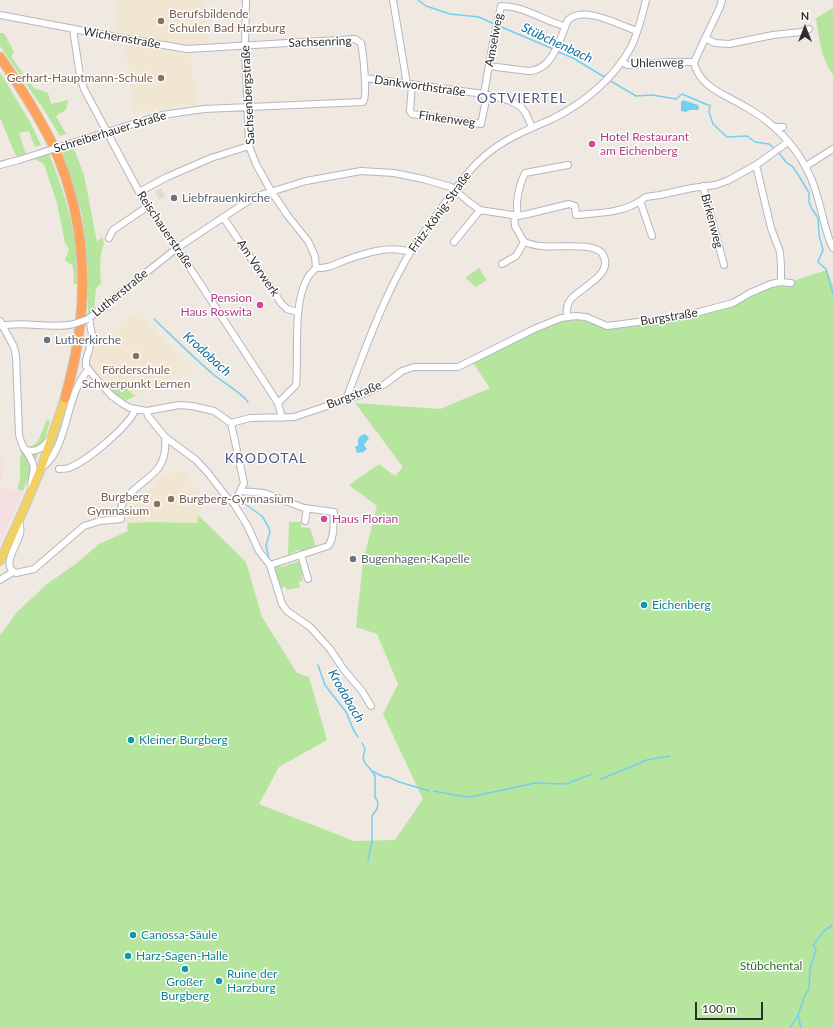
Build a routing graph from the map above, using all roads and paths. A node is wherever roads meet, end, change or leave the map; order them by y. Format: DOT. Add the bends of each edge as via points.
graph roads {
  1 [pos="246,0"];
  2 [pos="393,0"];
  3 [pos="646,0"];
  4 [pos="722,0"];
  5 [pos="0,15"];
  6 [pos="565,26"];
  7 [pos="809,29"];
  8 [pos="73,30"];
  9 [pos="637,32"];
  10 [pos="705,38"];
  11 [pos="245,45"];
  12 [pos="0,58"];
  13 [pos="621,62"];
  14 [pos="694,62"];
  15 [pos="489,66"];
  16 [pos="365,78"];
  17 [pos="410,84"];
  18 [pos="484,94"];
  19 [pos="247,107"];
  20 [pos="783,126"];
  21 [pos="532,127"];
  22 [pos="774,127"];
  23 [pos="107,132"];
  24 [pos="788,142"];
  25 [pos="249,146"];
  26 [pos="833,149"];
  27 [pos="0,165"];
  28 [pos="568,165"];
  29 [pos="756,165"];
  30 [pos="806,166"];
  31 [pos="703,186"];
  32 [pos="454,189"];
  33 [pos="271,191"];
  34 [pos="139,192"];
  35 [pos="640,201"];
  36 [pos="147,207"];
  37 [pos="480,210"];
  38 [pos="516,215"];
  39 [pos="224,217"];
  40 [pos="652,236"];
  41 [pos="109,238"];
  42 [pos="454,242"];
  43 [pos="524,242"];
  44 [pos="177,248"];
  45 [pos="833,248"];
  46 [pos="410,252"];
  47 [pos="502,264"];
  48 [pos="724,265"];
  49 [pos="316,268"];
  50 [pos="781,282"];
  51 [pos="791,283"];
  52 [pos="298,312"];
  53 [pos="567,317"];
  54 [pos="89,318"];
  55 [pos="1,324"];
  56 [pos="88,370"];
  57 [pos="65,398"];
  58 [pos="346,400"];
  59 [pos="278,403"];
  60 [pos="135,410"];
  61 [pos="147,411"];
  62 [pos="282,418"];
  63 [pos="231,423"];
  64 [pos="165,437"];
  65 [pos="50,438"];
  66 [pos="24,449"];
  67 [pos="59,469"];
  68 [pos="40,471"];
  69 [pos="32,489"];
  70 [pos="241,491"];
  71 [pos="234,504"];
  72 [pos="307,508"];
  73 [pos="19,520"];
  74 [pos="305,521"];
  75 [pos="301,554"];
  76 [pos="0,561"];
  77 [pos="270,565"];
  78 [pos="14,573"];
  79 [pos="308,579"];
  80 [pos="0,580"];
  81 [pos="371,706"];
  1 -- 11 [label="street, Sachsenbergstraße"];
  2 -- 17 [label="street"];
  3 -- 9 [label="street, Fritz-König-Straße"];
  4 -- 10 [label="street"];
  5 -- 8 [label="street, Wichernstraße"];
  6 -- 9 [label="street" via="573,16 585,14"];
  6 -- 15 [label="street" via="546,64 534,71"];
  6 -- 15 [label="street, Amselweg" via="554,24 525,10 501,6"];
  7 -- 10 [label="street" via="729,44 715,43"];
  8 -- 11 [label="street, Wichernstraße" via="187,50"];
  8 -- 23 [label="street, Reischauerstraße" via="80,76"];
  9 -- 13 [label="street, Fritz-König-Straße"];
  10 -- 14 [label="street"];
  11 -- 16 [label="street, Sachsenring" via="358,40 362,44"];
  11 -- 19 [label="street, Sachsenbergstraße"];
  12 -- 57 [label="highway" via="31,105 52,144 65,178 76,219 82,269 82,316 76,355"];
  13 -- 14 [label="street, Uhlenweg" via="628,65"];
  13 -- 21 [label="street, Fritz-König-Straße" via="608,79 586,98"];
  14 -- 22 [label="street" via="698,75 706,84"];
  15 -- 18 [label="street, Amselweg"];
  16 -- 17 [label="street, Dankworthstraße"];
  16 -- 19 [label="street, Sachsenring" via="363,102"];
  17 -- 18 [label="street, Dankworthstraße"];
  17 -- 18 [label="street, Finkenweg" via="410,111 414,115 481,124 486,100"];
  18 -- 21 [label="street, Dankworthstraße" via="516,103"];
  19 -- 23 [label="street, Schreiberhauer Straße" via="204,109 162,115"];
  19 -- 25 [label="street, Sachsenbergstraße"];
  20 -- 22 [label="street"];
  21 -- 32 [label="street, Fritz-König-Straße" via="490,151"];
  22 -- 24 [label="street"];
  23 -- 27 [label="street, Schreiberhauer Straße, bridge"];
  23 -- 34 [label="street, Reischauerstraße"];
  24 -- 29 [label="street, Birkenweg"];
  24 -- 30 [label="street"];
  25 -- 33 [label="street, Sachsenbergstraße"];
  25 -- 34 [label="street" via="211,158"];
  26 -- 30 [label="street"];
  28 -- 38 [label="street" via="525,173"];
  29 -- 31 [label="street, Birkenweg" via="727,181"];
  29 -- 50 [label="street" via="771,228 780,252"];
  30 -- 45 [label="street" via="818,197 827,237"];
  31 -- 35 [label="street" via="646,197"];
  31 -- 48 [label="street, Birkenweg"];
  32 -- 33 [label="street, Lutherstraße" via="423,179 372,171 334,175"];
  32 -- 37 [label="street"];
  32 -- 46 [label="street, Fritz-König-Straße"];
  33 -- 39 [label="street, Lutherstraße" via="254,197"];
  33 -- 49 [label="street, Sachsenbergstraße" via="308,241 315,256"];
  34 -- 36 [label="street, Reischauerstraße"];
  35 -- 38 [label="street" via="632,207 576,215 575,206 569,204"];
  35 -- 40 [label="street"];
  36 -- 41 [label="street" via="113,230"];
  36 -- 44 [label="street, Reischauerstraße"];
  37 -- 38 [label="street"];
  37 -- 42 [label="street"];
  38 -- 43 [label="street" via="515,226"];
  39 -- 44 [label="street, Lutherstraße"];
  39 -- 52 [label="street, Am Vorwerk" via="281,303 287,309"];
  43 -- 47 [label="street" via="516,256"];
  43 -- 53 [label="street" via="542,246 594,248 602,253 605,264 602,274 571,299 567,307"];
  44 -- 54 [label="street, Lutherstraße"];
  44 -- 59 [label="street, Reischauerstraße"];
  46 -- 49 [label="street" via="376,252 324,269"];
  46 -- 58 [label="street, Fritz-König-Straße" via="374,326"];
  49 -- 52 [label="street" via="308,277 301,294"];
  50 -- 51 [label="street, Burgstraße"];
  50 -- 53 [label="street, Burgstraße" via="750,293 733,303 677,316 607,326 586,317"];
  52 -- 59 [label="street" via="296,385"];
  53 -- 58 [label="street, Burgstraße" via="534,329 454,368 407,369 384,384"];
  54 -- 55 [label="street, Lutherstraße, bridge" via="68,325"];
  54 -- 56 [label="street" via="91,341 86,360"];
  55 -- 66 [label="street" via="14,347 16,356 18,428"];
  56 -- 60 [label="street" via="112,396"];
  56 -- 68 [label="street" via="79,382 54,455"];
  57 -- 65 [label="main road"];
  58 -- 62 [label="street, Burgstraße" via="294,417"];
  59 -- 62 [label="street, Reischauerstraße"];
  60 -- 61 [label="street"];
  60 -- 67 [label="street" via="133,416 96,450 74,466"];
  61 -- 63 [label="street" via="179,405 192,406 214,411"];
  61 -- 64 [label="street" via="148,416"];
  62 -- 63 [label="street, Burgstraße" via="250,418"];
  63 -- 70 [label="street" via="244,483"];
  64 -- 71 [label="street" via="196,460"];
  64 -- 78 [label="street" via="166,449 160,466 124,501 120,509 121,519 84,526 34,569"];
  65 -- 66 [label="street" via="38,450"];
  65 -- 68 [label="main road"];
  66 -- 69 [label="street" via="34,467 30,482"];
  68 -- 69 [label="main road"];
  69 -- 73 [label="main road"];
  70 -- 71 [label="street"];
  70 -- 72 [label="street" via="264,493"];
  71 -- 77 [label="street" via="259,551"];
  72 -- 74 [label="street"];
  72 -- 75 [label="street" via="334,512 332,542 328,546"];
  73 -- 76 [label="main road"];
  73 -- 78 [label="street" via="21,531 9,564"];
  75 -- 77 [label="street"];
  75 -- 79 [label="street"];
  77 -- 81 [label="street" via="282,604 287,611 310,627 321,639"];
  78 -- 80 [label="street"];
}
